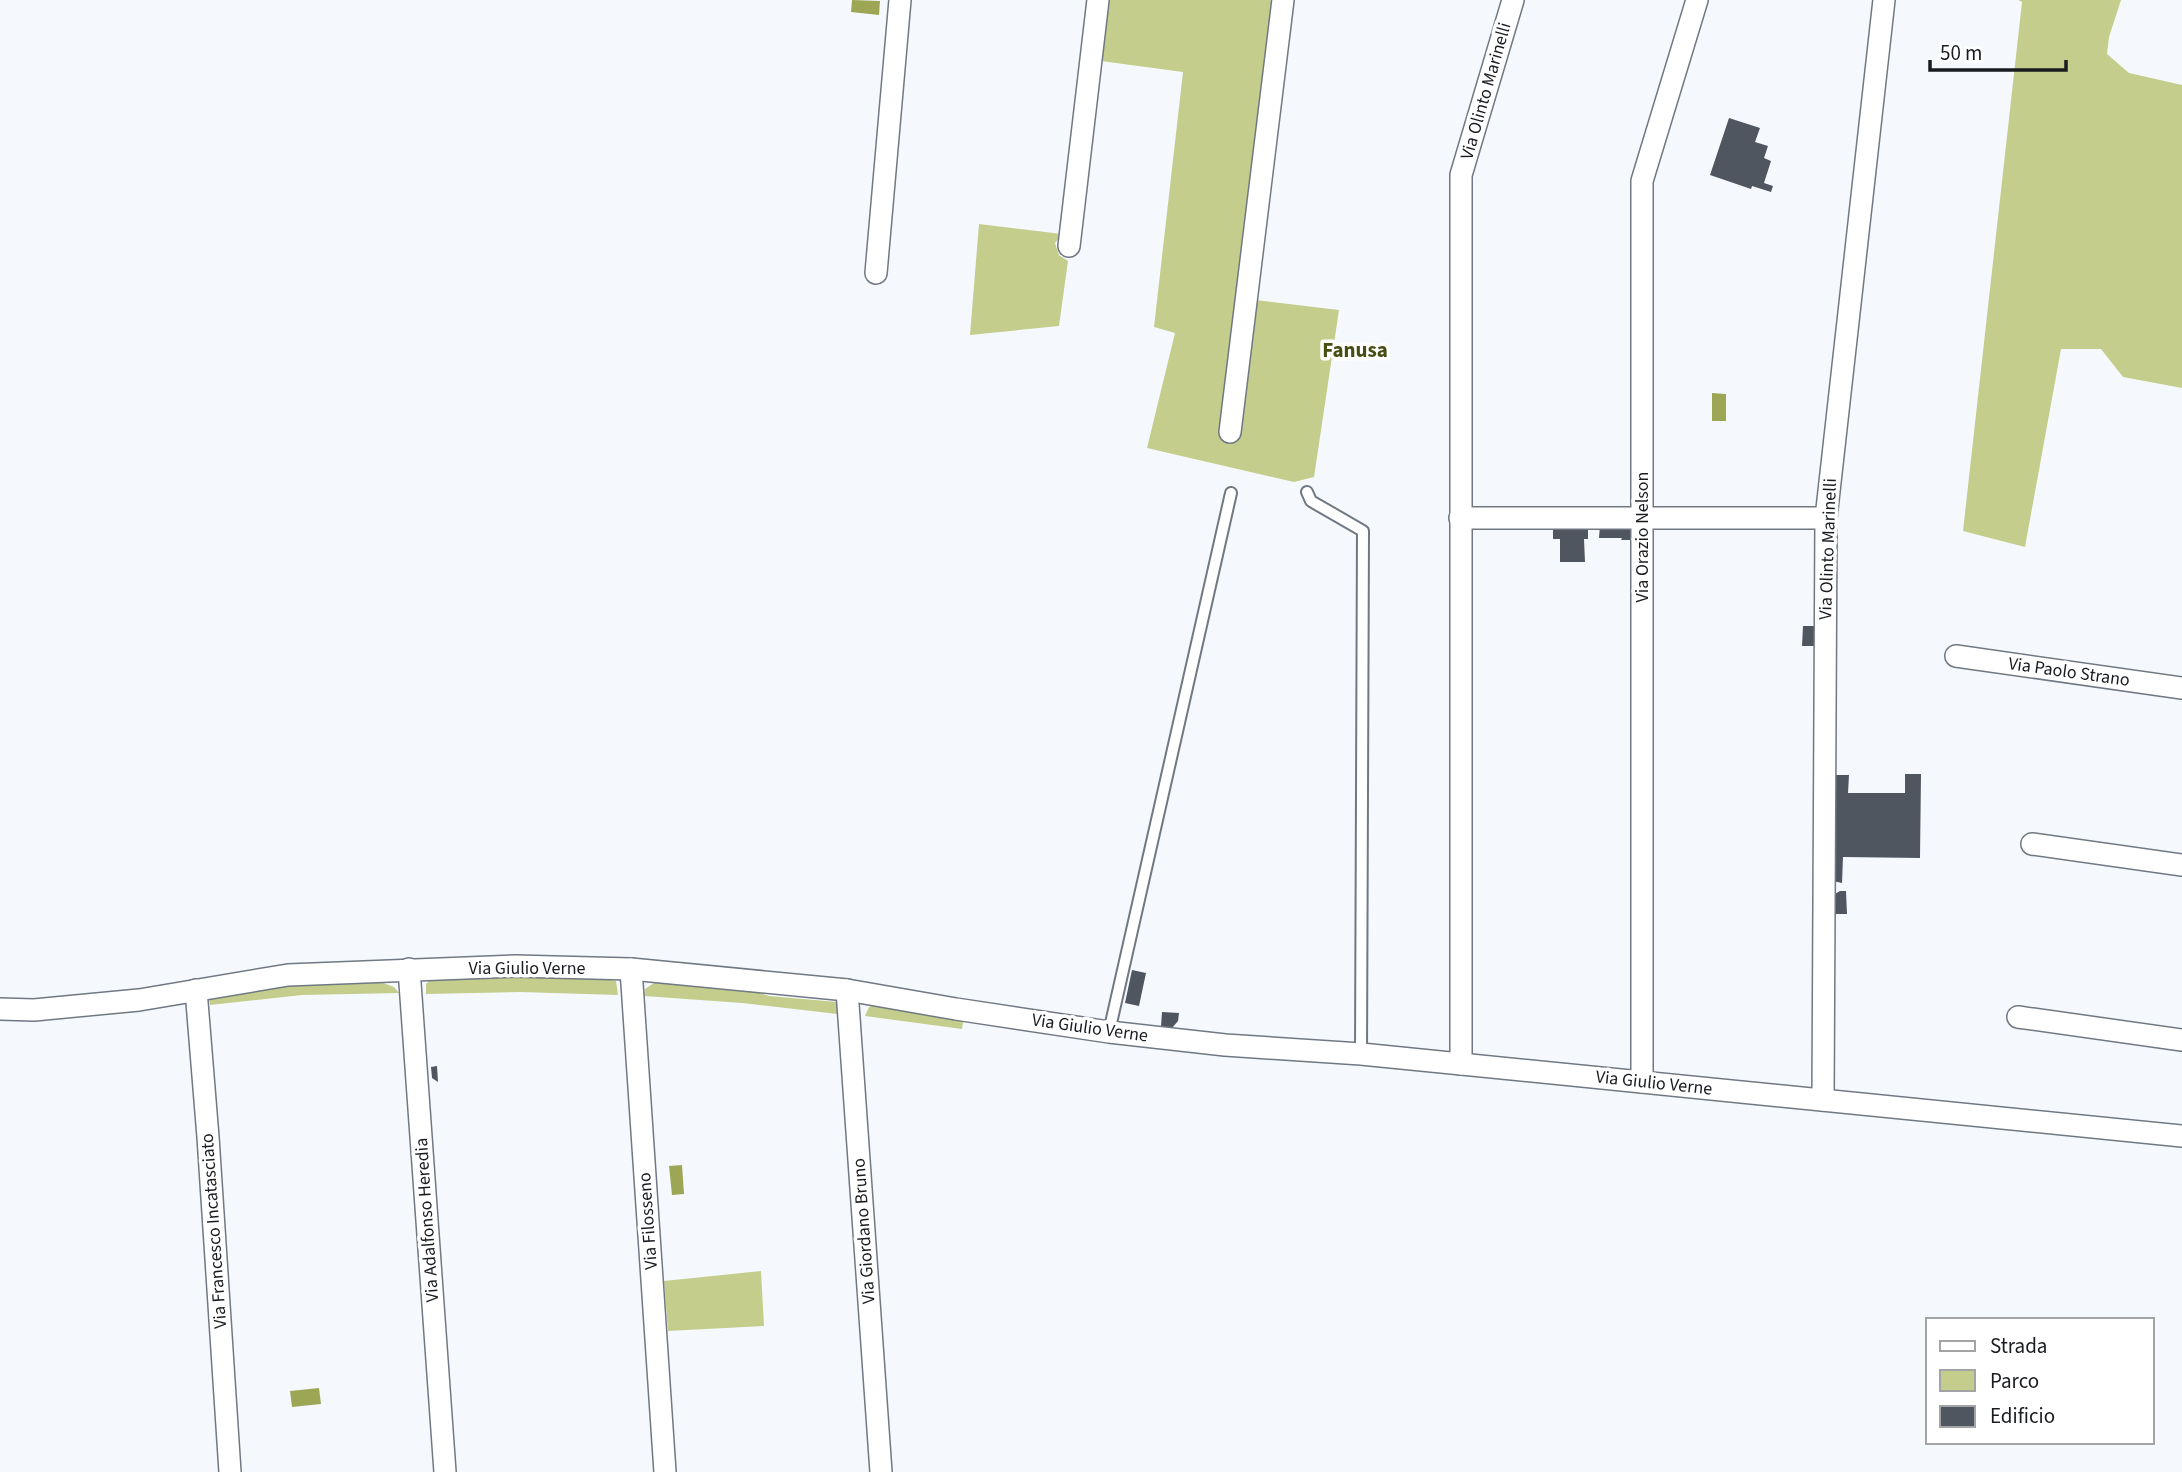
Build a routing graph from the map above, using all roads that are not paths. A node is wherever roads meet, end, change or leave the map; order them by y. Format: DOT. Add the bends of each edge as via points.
graph roads {
  1 [pos="900,0"];
  2 [pos="1098,0"];
  3 [pos="1283,0"];
  4 [pos="1513,0"];
  5 [pos="1697,0"];
  6 [pos="1884,0"];
  7 [pos="1069,246"];
  8 [pos="876,273"];
  9 [pos="1230,432"];
  10 [pos="1231,492"];
  11 [pos="1307,492"];
  12 [pos="1460,518"];
  13 [pos="1642,518"];
  14 [pos="1826,518"];
  15 [pos="1956,656"];
  16 [pos="2182,688"];
  17 [pos="2032,844"];
  18 [pos="2182,864"];
  19 [pos="409,969"];
  20 [pos="631,969"];
  21 [pos="196,990"];
  22 [pos="848,990"];
  23 [pos="0,1009"];
  24 [pos="2018,1017"];
  25 [pos="1109,1032"];
  26 [pos="2182,1040"];
  27 [pos="1361,1054"];
  28 [pos="1461,1064"];
  29 [pos="1642,1082"];
  30 [pos="1823,1100"];
  31 [pos="2182,1136"];
  32 [pos="230,1472"];
  33 [pos="445,1472"];
  34 [pos="665,1472"];
  35 [pos="881,1472"];
  1 -- 8 [label="street"];
  2 -- 7 [label="street"];
  3 -- 9 [label="street"];
  4 -- 12 [label="street, Via Olinto Marinelli" via="1461,175"];
  5 -- 13 [label="street, Via Orazio Nelson" via="1642,181"];
  6 -- 14 [label="street, Via Olinto Marinelli"];
  10 -- 25 [label="lane"];
  11 -- 27 [label="lane" via="1311,500 1363,531"];
  12 -- 13 [label="street"];
  12 -- 28 [label="street, Via Olinto Marinelli"];
  13 -- 14 [label="street"];
  13 -- 29 [label="street, Via Orazio Nelson"];
  14 -- 30 [label="street, Via Olinto Marinelli"];
  15 -- 16 [label="street, Via Paolo Strano"];
  17 -- 18 [label="street"];
  19 -- 20 [label="street, Via Giulio Verne"];
  19 -- 21 [label="street, Via Giulio Verne" via="288,975"];
  19 -- 33 [label="street, Via Adalfonso Heredia"];
  20 -- 22 [label="street, Via Giulio Verne"];
  20 -- 34 [label="street, Via Filosseno"];
  21 -- 23 [label="street, Via Giulio Verne" via="139,1000"];
  21 -- 32 [label="street, Via Francesco Incatasciato"];
  22 -- 25 [label="street, Via Giulio Verne"];
  22 -- 35 [label="street, Via Giordano Bruno"];
  24 -- 26 [label="street"];
  25 -- 27 [label="street, Via Giulio Verne"];
  27 -- 28 [label="street, Via Giulio Verne"];
  28 -- 29 [label="street, Via Giulio Verne"];
  29 -- 30 [label="street, Via Giulio Verne"];
  30 -- 31 [label="street, Via Giulio Verne"];
}
